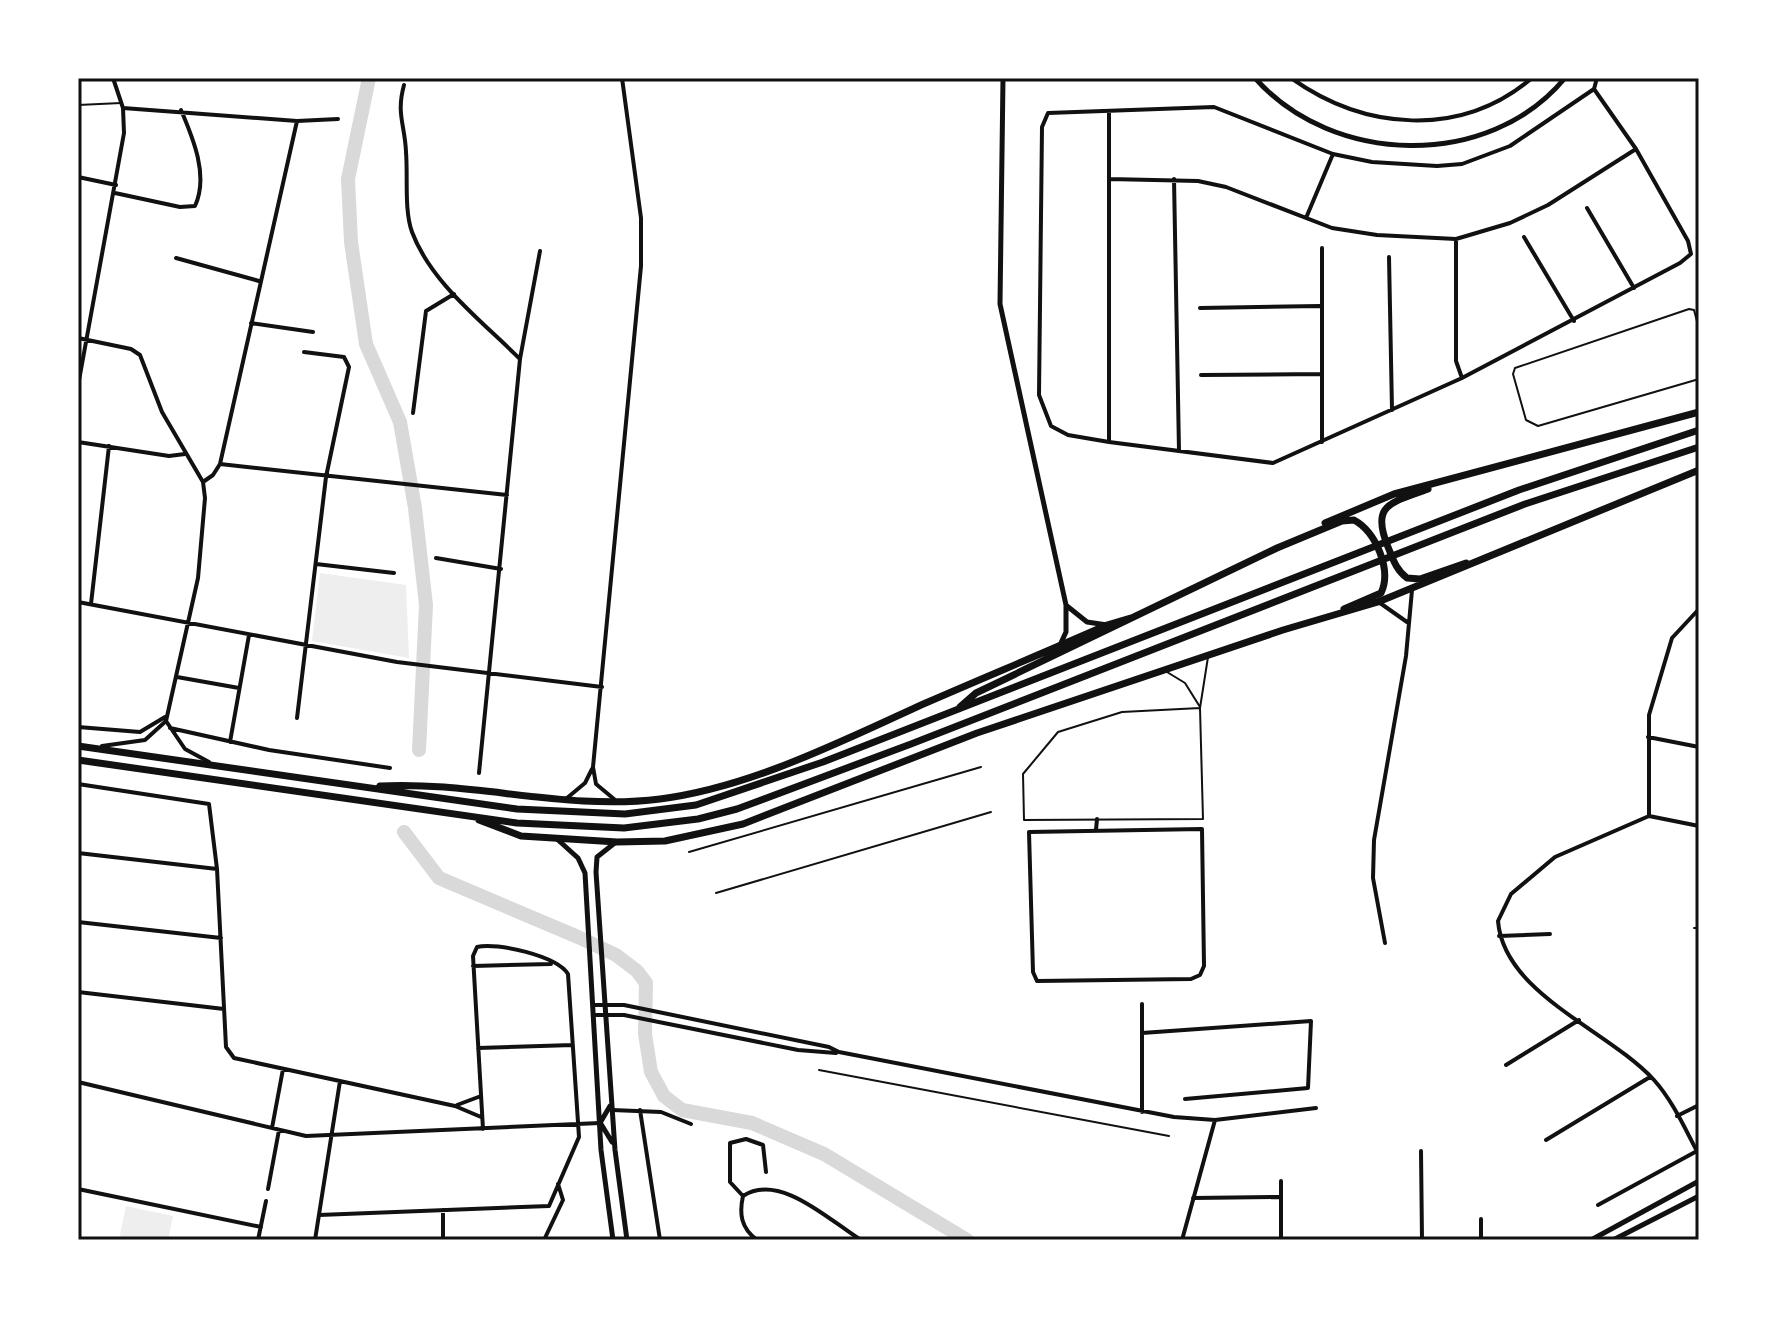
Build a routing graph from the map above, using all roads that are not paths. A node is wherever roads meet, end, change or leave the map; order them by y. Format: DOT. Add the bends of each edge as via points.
graph roads {
  1 [pos="113,78"];
  2 [pos="622,78"];
  3 [pos="1003,78"];
  4 [pos="1255,78"];
  5 [pos="1291,78"];
  6 [pos="1532,78"];
  7 [pos="1597,78"];
  8 [pos="1562,79"];
  9 [pos="404,85"];
  10 [pos="1594,89"];
  11 [pos="78,105"];
  12 [pos="123,105"];
  13 [pos="181,110"];
  14 [pos="1109,111"];
  15 [pos="338,119"];
  16 [pos="297,121"];
  17 [pos="1636,149"];
  18 [pos="1333,154"];
  19 [pos="78,177"];
  20 [pos="1109,179"];
  21 [pos="1174,179"];
  22 [pos="116,185"];
  23 [pos="115,193"];
  24 [pos="1587,208"];
  25 [pos="1306,218"];
  26 [pos="1524,237"];
  27 [pos="1456,239"];
  28 [pos="1322,248"];
  29 [pos="540,251"];
  30 [pos="1389,257"];
  31 [pos="176,258"];
  32 [pos="259,281"];
  33 [pos="1634,288"];
  34 [pos="454,294"];
  35 [pos="1320,306"];
  36 [pos="1200,308"];
  37 [pos="1574,321"];
  38 [pos="251,323"];
  39 [pos="1699,329"];
  40 [pos="313,332"];
  41 [pos="78,338"];
  42 [pos="87,340"];
  43 [pos="304,352"];
  44 [pos="520,359"];
  45 [pos="1321,374"];
  46 [pos="1201,375"];
  47 [pos="1462,378"];
  48 [pos="1699,379"];
  49 [pos="78,386"];
  50 [pos="1392,410"];
  51 [pos="1699,412"];
  52 [pos="413,413"];
  53 [pos="1699,430"];
  54 [pos="78,442"];
  55 [pos="1109,442"];
  56 [pos="1322,442"];
  57 [pos="109,446"];
  58 [pos="1699,447"];
  59 [pos="1179,451"];
  60 [pos="185,454"];
  61 [pos="220,464"];
  62 [pos="1699,470"];
  63 [pos="1461,476"];
  64 [pos="326,477"];
  65 [pos="203,482"];
  66 [pos="508,495"];
  67 [pos="1277,548"];
  68 [pos="436,558"];
  69 [pos="1479,559"];
  70 [pos="316,564"];
  71 [pos="501,569"];
  72 [pos="394,573"];
  73 [pos="1412,590"];
  74 [pos="78,602"];
  75 [pos="1378,602"];
  76 [pos="91,604"];
  77 [pos="1066,605"];
  78 [pos="1699,609"];
  79 [pos="1134,617"];
  80 [pos="1320,619"];
  81 [pos="1407,622"];
  82 [pos="189,623"];
  83 [pos="1107,625"];
  84 [pos="249,635"];
  85 [pos="307,645"];
  86 [pos="1060,646"];
  87 [pos="1208,655"];
  88 [pos="1162,670"];
  89 [pos="490,675"];
  90 [pos="177,677"];
  91 [pos="602,687"];
  92 [pos="239,688"];
  93 [pos="1200,708"];
  94 [pos="958,709"];
  95 [pos="167,718"];
  96 [pos="297,718"];
  97 [pos="78,727"];
  98 [pos="170,728"];
  99 [pos="1648,737"];
  100 [pos="230,742"];
  101 [pos="81,746"];
  102 [pos="1699,747"];
  103 [pos="78,760"];
  104 [pos="216,765"];
  105 [pos="593,767"];
  106 [pos="981,767"];
  107 [pos="390,768"];
  108 [pos="479,773"];
  109 [pos="79,784"];
  110 [pos="364,787"];
  111 [pos="78,792"];
  112 [pos="563,800"];
  113 [pos="618,802"];
  114 [pos="991,812"];
  115 [pos="1649,816"];
  116 [pos="475,818"];
  117 [pos="1097,819"];
  118 [pos="1124,819"];
  119 [pos="1699,826"];
  120 [pos="1096,830"];
  121 [pos="1125,830"];
  122 [pos="557,838"];
  123 [pos="617,842"];
  124 [pos="689,852"];
  125 [pos="78,853"];
  126 [pos="217,869"];
  127 [pos="716,893"];
  128 [pos="78,922"];
  129 [pos="1694,928"];
  130 [pos="1699,928"];
  131 [pos="1550,934"];
  132 [pos="1499,936"];
  133 [pos="221,938"];
  134 [pos="1385,943"];
  135 [pos="557,964"];
  136 [pos="473,966"];
  137 [pos="78,992"];
  138 [pos="607,1004"];
  139 [pos="1142,1004"];
  140 [pos="595,1005"];
  141 [pos="224,1009"];
  142 [pos="607,1014"];
  143 [pos="596,1015"];
  144 [pos="1580,1020"];
  145 [pos="1142,1033"];
  146 [pos="573,1045"];
  147 [pos="478,1048"];
  148 [pos="839,1052"];
  149 [pos="1506,1065"];
  150 [pos="283,1069"];
  151 [pos="819,1070"];
  152 [pos="1650,1077"];
  153 [pos="340,1081"];
  154 [pos="78,1082"];
  155 [pos="481,1096"];
  156 [pos="611,1097"];
  157 [pos="1185,1099"];
  158 [pos="1699,1105"];
  159 [pos="455,1106"];
  160 [pos="1316,1108"];
  161 [pos="612,1110"];
  162 [pos="640,1110"];
  163 [pos="1142,1112"];
  164 [pos="1677,1116"];
  165 [pos="482,1118"];
  166 [pos="1215,1120"];
  167 [pos="600,1123"];
  168 [pos="579,1124"];
  169 [pos="691,1124"];
  170 [pos="272,1128"];
  171 [pos="483,1129"];
  172 [pos="279,1130"];
  173 [pos="331,1135"];
  174 [pos="1169,1136"];
  175 [pos="1546,1140"];
  176 [pos="615,1150"];
  177 [pos="1421,1151"];
  178 [pos="1698,1153"];
  179 [pos="766,1172"];
  180 [pos="1281,1181"];
  181 [pos="1699,1181"];
  182 [pos="558,1184"];
  183 [pos="78,1189"];
  184 [pos="268,1189"];
  185 [pos="743,1196"];
  186 [pos="1699,1196"];
  187 [pos="1281,1197"];
  188 [pos="1193,1198"];
  189 [pos="266,1201"];
  190 [pos="1598,1205"];
  191 [pos="443,1210"];
  192 [pos="319,1215"];
  193 [pos="1481,1219"];
  194 [pos="261,1227"];
  195 [pos="258,1240"];
  196 [pos="315,1240"];
  197 [pos="443,1240"];
  198 [pos="544,1240"];
  199 [pos="613,1240"];
  200 [pos="627,1240"];
  201 [pos="660,1240"];
  202 [pos="757,1240"];
  203 [pos="860,1240"];
  204 [pos="1182,1240"];
  205 [pos="1281,1240"];
  206 [pos="1422,1240"];
  207 [pos="1481,1240"];
  208 [pos="1591,1240"];
  209 [pos="1613,1240"];
  1 -- 12 [label="street"];
  2 -- 91 [label="street" via="641,218 641,266"];
  3 -- 77 [label="street" via="1000,304"];
  4 -- 8 [label="street" via="1286,107 1317,123 1347,136 1393,144 1478,138 1510,123"];
  5 -- 6 [label="street" via="1332,104 1368,116 1438,121 1490,105"];
  7 -- 10 [label="street"];
  9 -- 34 [label="street" via="399,119 411,230"];
  10 -- 17 [label="street"];
  10 -- 18 [label="street" via="1510,146 1462,164 1385,163"];
  11 -- 12 [label="lane"];
  12 -- 13 [label="street"];
  12 -- 22 [label="street"];
  13 -- 16 [label="street"];
  13 -- 23 [label="street" via="197,153 195,206"];
  14 -- 18 [label="street" via="1214,107"];
  14 -- 20 [label="street"];
  14 -- 55 [label="street" via="1056,112 1043,118 1039,395 1046,417 1059,432"];
  15 -- 16 [label="street"];
  16 -- 32 [label="street"];
  17 -- 27 [label="street" via="1548,205"];
  17 -- 33 [label="street" via="1691,254"];
  18 -- 25 [label="street"];
  19 -- 22 [label="street"];
  20 -- 21 [label="street"];
  20 -- 55 [label="street"];
  21 -- 25 [label="street" via="1226,187"];
  21 -- 59 [label="street"];
  22 -- 23 [label="street"];
  23 -- 42 [label="street"];
  24 -- 33 [label="street"];
  25 -- 27 [label="street" via="1377,235"];
  26 -- 37 [label="street"];
  27 -- 47 [label="street" via="1456,361"];
  28 -- 35 [label="street"];
  29 -- 44 [label="street"];
  30 -- 50 [label="street"];
  31 -- 32 [label="street"];
  32 -- 38 [label="street"];
  33 -- 37 [label="street"];
  34 -- 44 [label="street"];
  34 -- 52 [label="street" via="426,311"];
  35 -- 36 [label="street"];
  35 -- 45 [label="street"];
  37 -- 47 [label="street"];
  38 -- 40 [label="street"];
  38 -- 61 [label="street"];
  39 -- 48 [label="lane" via="1694,310 1689,309 1515,368 1513,374 1526,420 1538,426"];
  41 -- 42 [label="street"];
  42 -- 49 [label="street"];
  42 -- 60 [label="street" via="140,355"];
  43 -- 64 [label="street" via="344,357 349,367"];
  44 -- 66 [label="street"];
  45 -- 46 [label="street"];
  45 -- 56 [label="street"];
  47 -- 50 [label="street"];
  50 -- 56 [label="street"];
  51 -- 63 [label="highway"];
  53 -- 94 [label="highway" via="1519,490"];
  54 -- 57 [label="street"];
  55 -- 59 [label="street"];
  56 -- 59 [label="street" via="1273,463"];
  57 -- 60 [label="street"];
  57 -- 76 [label="street"];
  58 -- 116 [label="highway" via="1525,504 737,809 624,828"];
  60 -- 65 [label="street"];
  61 -- 64 [label="street"];
  61 -- 65 [label="street"];
  62 -- 69 [label="highway"];
  63 -- 67 [label="highway" via="1365,505"];
  63 -- 69 [label="highway" via="1391,503 1382,511 1380,528 1395,565 1407,578 1420,579"];
  64 -- 66 [label="street"];
  64 -- 70 [label="street"];
  65 -- 82 [label="street" via="205,532"];
  66 -- 71 [label="street"];
  67 -- 79 [label="highway"];
  67 -- 80 [label="highway" via="1342,521 1354,520 1369,531 1385,570 1381,593"];
  68 -- 71 [label="street"];
  69 -- 73 [label="highway"];
  70 -- 72 [label="street"];
  70 -- 85 [label="street"];
  71 -- 89 [label="street"];
  73 -- 75 [label="highway"];
  73 -- 81 [label="street"];
  74 -- 76 [label="street"];
  75 -- 80 [label="highway"];
  75 -- 81 [label="street"];
  76 -- 82 [label="street"];
  77 -- 83 [label="street" via="1087,622"];
  77 -- 86 [label="street"];
  78 -- 99 [label="street" via="1677,630 1665,654"];
  79 -- 83 [label="highway"];
  79 -- 94 [label="highway" via="976,693"];
  80 -- 87 [label="highway"];
  81 -- 134 [label="street" via="1373,858"];
  82 -- 84 [label="street"];
  82 -- 90 [label="street"];
  83 -- 86 [label="highway"];
  84 -- 85 [label="street"];
  84 -- 92 [label="street"];
  85 -- 89 [label="street"];
  85 -- 96 [label="street"];
  86 -- 113 [label="highway" via="770,769 692,793"];
  87 -- 88 [label="highway"];
  87 -- 93 [label="lane"];
  88 -- 93 [label="lane" via="1185,683"];
  88 -- 123 [label="highway" via="977,733 743,824 665,841"];
  89 -- 91 [label="street"];
  89 -- 108 [label="street"];
  90 -- 92 [label="street"];
  90 -- 95 [label="street"];
  91 -- 105 [label="street"];
  92 -- 100 [label="street"];
  93 -- 117 [label="lane" via="1122,712 1058,732 1023,774 1024,820"];
  93 -- 118 [label="lane" via="1203,819"];
  94 -- 110 [label="highway" via="732,795 661,811 517,809"];
  95 -- 97 [label="street" via="130,732"];
  95 -- 98 [label="street"];
  95 -- 101 [label="street" via="145,740"];
  98 -- 100 [label="street"];
  98 -- 104 [label="street" via="185,749"];
  99 -- 102 [label="street"];
  99 -- 115 [label="street"];
  100 -- 107 [label="street"];
  101 -- 104 [label="highway"];
  103 -- 116 [label="highway"];
  104 -- 110 [label="highway"];
  105 -- 112 [label="street" via="585,783"];
  105 -- 113 [label="street" via="596,784"];
  106 -- 124 [label="lane"];
  109 -- 111 [label="street"];
  109 -- 126 [label="street" via="209,804"];
  110 -- 112 [label="highway" via="410,784"];
  112 -- 113 [label="highway"];
  114 -- 127 [label="lane"];
  115 -- 119 [label="street"];
  115 -- 132 [label="street" via="1555,857 1511,894 1501,909"];
  116 -- 122 [label="highway" via="521,836"];
  117 -- 118 [label="lane"];
  117 -- 120 [label="street"];
  118 -- 121 [label="street"];
  120 -- 121 [label="street"];
  120 -- 121 [label="street" via="1029,832 1037,981 1200,975 1202,829"];
  122 -- 123 [label="highway"];
  122 -- 140 [label="street" via="585,873"];
  123 -- 138 [label="street" via="597,857"];
  125 -- 126 [label="street"];
  126 -- 133 [label="street"];
  128 -- 133 [label="street"];
  129 -- 130 [label="lane"];
  131 -- 132 [label="street"];
  132 -- 144 [label="street" via="1523,978"];
  133 -- 141 [label="street"];
  135 -- 136 [label="street"];
  135 -- 136 [label="street" via="488,945 477,947"];
  135 -- 146 [label="street" via="568,974"];
  136 -- 147 [label="street"];
  137 -- 141 [label="street"];
  138 -- 140 [label="street"];
  138 -- 142 [label="street"];
  138 -- 148 [label="street"];
  139 -- 145 [label="street"];
  140 -- 143 [label="street"];
  141 -- 150 [label="street" via="226,1047 234,1058"];
  142 -- 143 [label="street"];
  142 -- 148 [label="street" via="827,1055"];
  142 -- 156 [label="street"];
  143 -- 167 [label="street"];
  144 -- 149 [label="street"];
  144 -- 152 [label="street"];
  145 -- 157 [label="street" via="1311,1021 1310,1083 1301,1091"];
  145 -- 163 [label="street"];
  146 -- 147 [label="street"];
  146 -- 168 [label="street"];
  147 -- 155 [label="street"];
  148 -- 163 [label="street"];
  150 -- 153 [label="street"];
  150 -- 170 [label="street"];
  151 -- 174 [label="lane"];
  152 -- 164 [label="street"];
  152 -- 175 [label="street"];
  153 -- 159 [label="street"];
  153 -- 173 [label="street"];
  154 -- 170 [label="street"];
  155 -- 159 [label="street"];
  155 -- 165 [label="street"];
  156 -- 161 [label="street"];
  156 -- 167 [label="street"];
  158 -- 164 [label="street"];
  159 -- 165 [label="street"];
  160 -- 166 [label="street"];
  161 -- 162 [label="street"];
  161 -- 176 [label="street"];
  162 -- 169 [label="street"];
  162 -- 201 [label="street"];
  163 -- 166 [label="street"];
  164 -- 178 [label="street"];
  165 -- 171 [label="street"];
  166 -- 188 [label="street"];
  167 -- 168 [label="street"];
  167 -- 176 [label="street"];
  167 -- 199 [label="street"];
  168 -- 171 [label="street"];
  168 -- 182 [label="street" via="575,1151"];
  170 -- 172 [label="street"];
  171 -- 173 [label="street"];
  172 -- 173 [label="street"];
  172 -- 184 [label="street"];
  173 -- 192 [label="street"];
  176 -- 200 [label="street"];
  177 -- 206 [label="street"];
  178 -- 190 [label="street"];
  179 -- 185 [label="street" via="763,1145 746,1139 730,1143 730,1182"];
  180 -- 187 [label="street"];
  181 -- 208 [label="street"];
  182 -- 191 [label="street" via="549,1206"];
  182 -- 198 [label="street" via="563,1200"];
  183 -- 194 [label="street"];
  185 -- 202 [label="street" via="743,1225"];
  185 -- 203 [label="street" via="753,1189 777,1190"];
  186 -- 209 [label="street"];
  187 -- 188 [label="street"];
  187 -- 205 [label="street"];
  188 -- 204 [label="street"];
  189 -- 194 [label="street"];
  191 -- 192 [label="street"];
  191 -- 197 [label="street"];
  192 -- 196 [label="street"];
  193 -- 207 [label="street"];
  194 -- 195 [label="street"];
}
